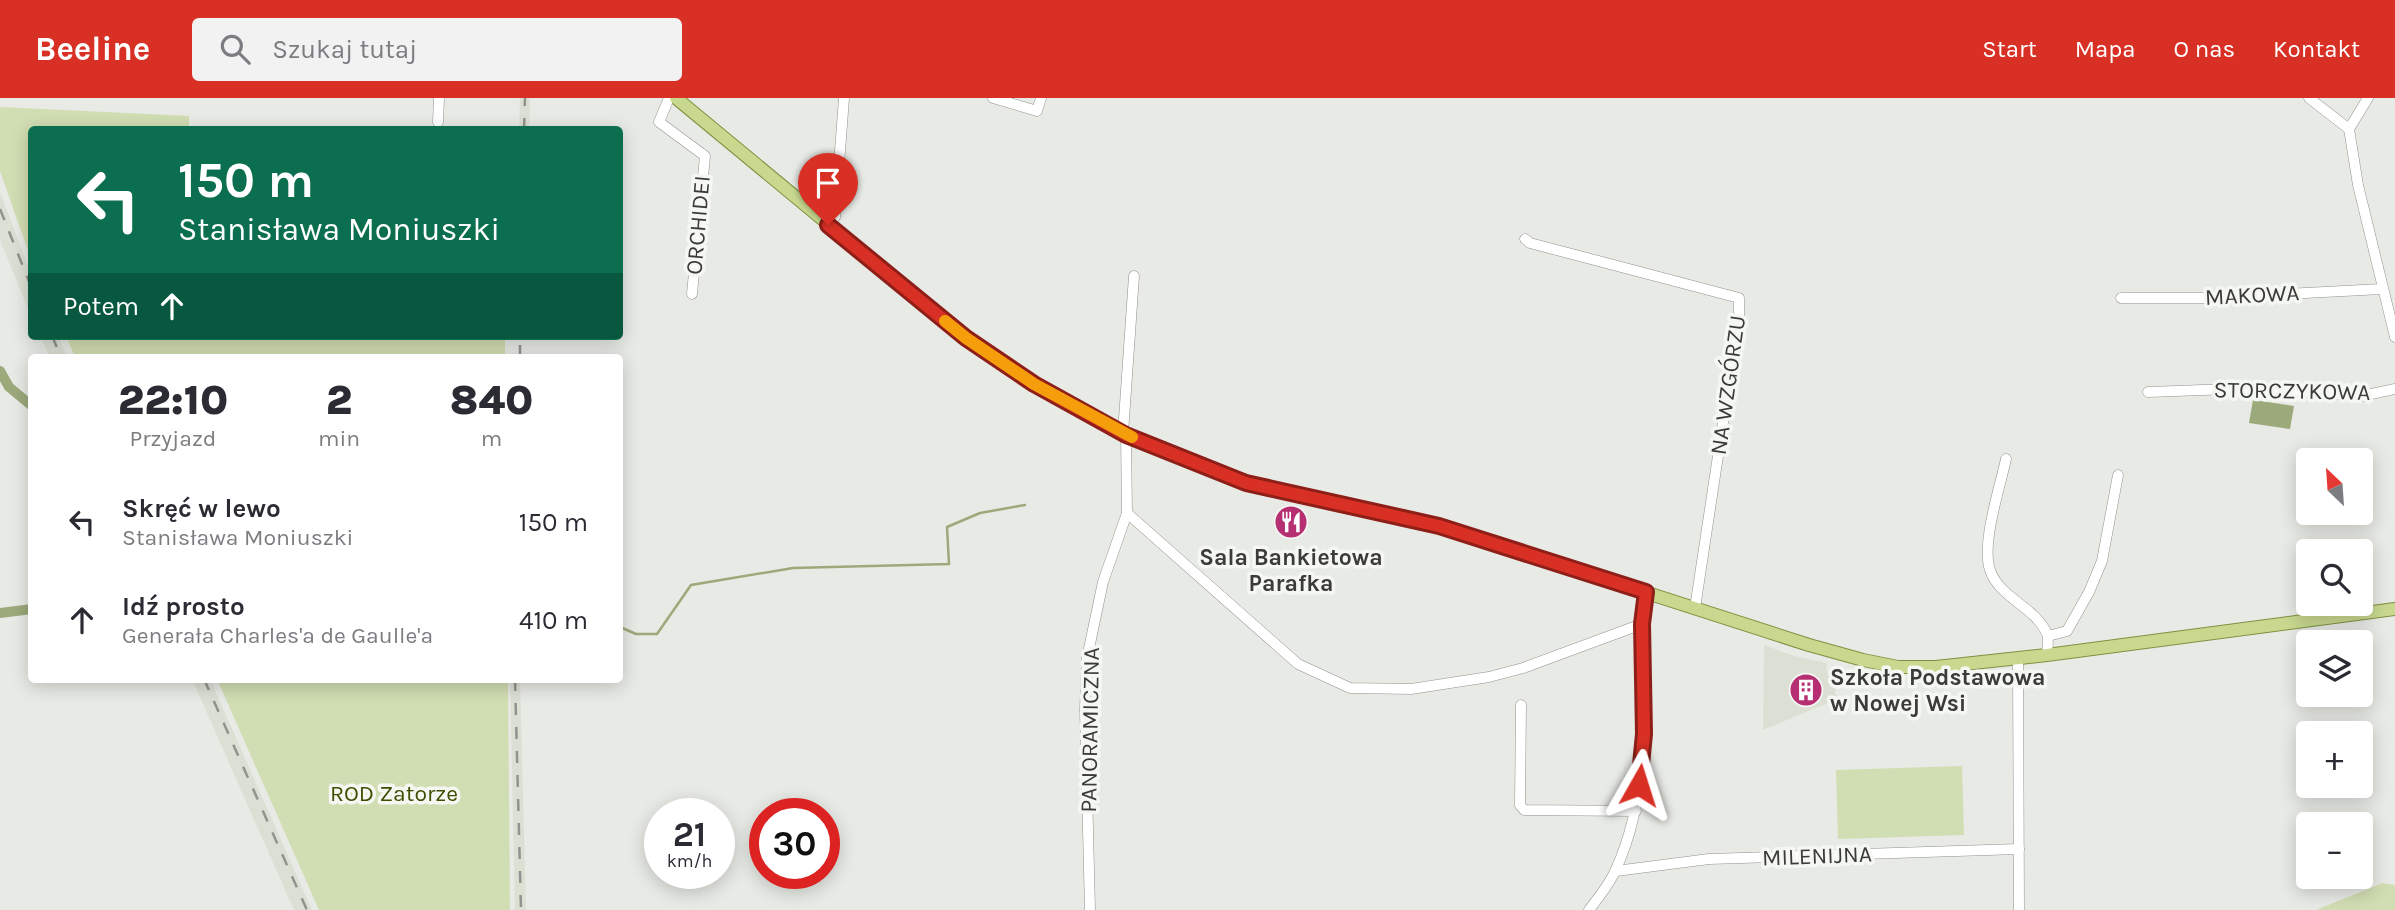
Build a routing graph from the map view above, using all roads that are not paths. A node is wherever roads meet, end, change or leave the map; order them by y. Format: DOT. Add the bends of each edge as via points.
graph roads {
  1 [pos="439,98"];
  2 [pos="669,98"];
  3 [pos="676,98"];
  4 [pos="844,98"];
  5 [pos="993,98"];
  6 [pos="1041,98"];
  7 [pos="2309,98"];
  8 [pos="2368,98"];
  9 [pos="438,122"];
  10 [pos="2349,129"];
  11 [pos="828,225"];
  12 [pos="1525,239"];
  13 [pos="1134,276"];
  14 [pos="2382,289"];
  15 [pos="692,294"];
  16 [pos="2121,298"];
  17 [pos="2395,337"];
  18 [pos="2395,389"];
  19 [pos="2148,392"];
  20 [pos="1124,434"];
  21 [pos="2006,459"];
  22 [pos="2118,475"];
  23 [pos="1128,513"];
  24 [pos="1646,592"];
  25 [pos="1695,608"];
  26 [pos="2395,609"];
  27 [pos="1642,624"];
  28 [pos="2048,636"];
  29 [pos="2047,655"];
  30 [pos="2018,659"];
  31 [pos="1521,705"];
  32 [pos="1636,811"];
  33 [pos="2019,849"];
  34 [pos="1616,871"];
  35 [pos="1090,910"];
  36 [pos="1589,910"];
  37 [pos="2019,910"];
  1 -- 9 [label="street"];
  2 -- 15 [label="street, ORCHIDEI" via="659,122 705,156"];
  3 -- 11 [label="main road"];
  4 -- 11 [label="street" via="835,217"];
  5 -- 6 [label="street" via="1037,111"];
  7 -- 10 [label="street"];
  8 -- 10 [label="street"];
  10 -- 14 [label="street"];
  11 -- 20 [label="main road" via="966,338 1034,384"];
  12 -- 25 [label="street, NA WZGÓRZU" via="1739,298"];
  13 -- 20 [label="street"];
  14 -- 16 [label="street, MAKOWA"];
  14 -- 17 [label="street"];
  18 -- 19 [label="street, STORCZYKOWA" via="2361,396 2257,388"];
  20 -- 23 [label="street"];
  20 -- 24 [label="main road" via="1246,483 1439,526"];
  21 -- 28 [label="street" via="1988,542 1989,569"];
  22 -- 28 [label="street" via="2102,561 2089,592 2067,631"];
  23 -- 27 [label="street" via="1298,664 1350,688 1411,689 1489,677"];
  23 -- 35 [label="street, PANORAMICZNA" via="1103,582 1087,658"];
  24 -- 25 [label="main road"];
  24 -- 27 [label="street"];
  25 -- 30 [label="main road" via="1898,667"];
  26 -- 29 [label="main road"];
  27 -- 32 [label="street" via="1644,734"];
  28 -- 29 [label="street"];
  29 -- 30 [label="main road"];
  30 -- 33 [label="street"];
  31 -- 32 [label="street" via="1520,805 1524,810"];
  32 -- 34 [label="street"];
  33 -- 34 [label="street, MILENIJNA" via="1709,859"];
  33 -- 37 [label="street"];
  34 -- 36 [label="street"];
}
